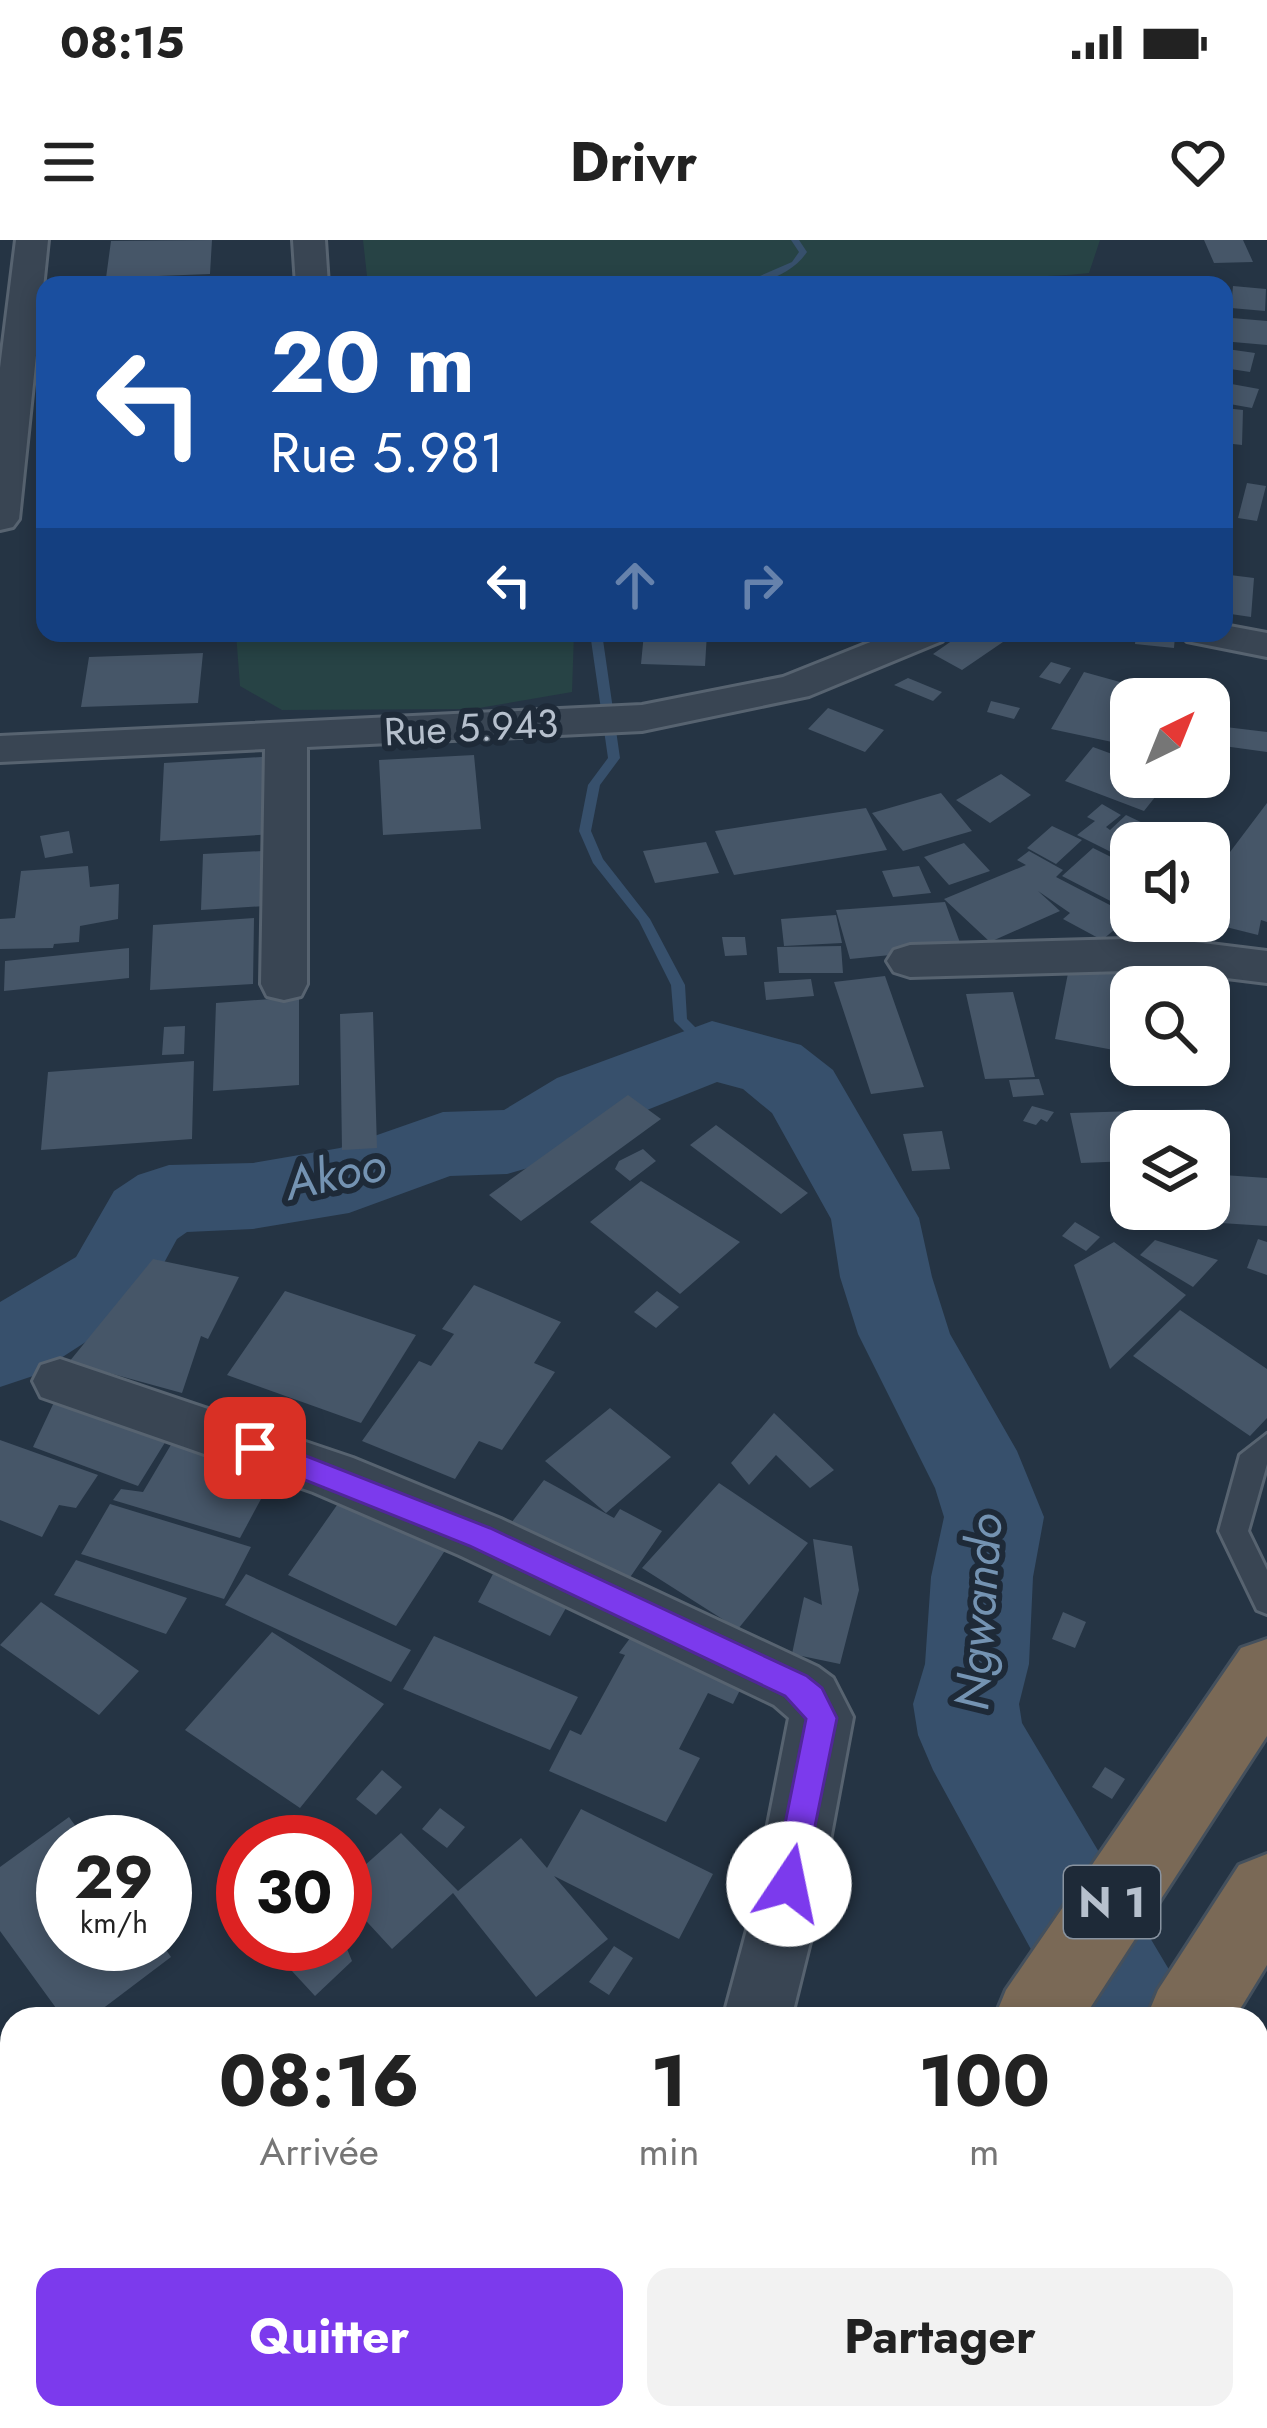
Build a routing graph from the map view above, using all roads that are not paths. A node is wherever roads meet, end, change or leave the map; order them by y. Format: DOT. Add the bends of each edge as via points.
graph roads {
  1 [pos="32,240"];
  2 [pos="309,240"];
  3 [pos="312,276"];
  4 [pos="19,417"];
  5 [pos="0,519"];
  6 [pos="1233,639"];
  7 [pos="906,642"];
  8 [pos="1267,645"];
  9 [pos="286,736"];
  10 [pos="0,749"];
  11 [pos="910,961"];
  12 [pos="1267,967"];
  13 [pos="284,984"];
  14 [pos="60,1381"];
  15 [pos="1267,1446"];
  16 [pos="1267,1601"];
  17 [pos="1267,1672"];
  18 [pos="1267,1892"];
  19 [pos="760,2007"];
  20 [pos="1043,2007"];
  21 [pos="1194,2007"];
  1 -- 4 [label="street"];
  2 -- 3 [label="street"];
  4 -- 5 [label="street"];
  6 -- 8 [label="street"];
  7 -- 9 [label="street, Rue 5.943" via="794,687 642,718"];
  9 -- 10 [label="street, Rue 5.943"];
  9 -- 13 [label="street"];
  11 -- 12 [label="street" via="1162,954"];
  14 -- 19 [label="street" via="333,1475 459,1528 811,1698 821,1718"];
  15 -- 16 [label="lane" via="1250,1462 1233,1531"];
  17 -- 20 [label="highway, N 1"];
  18 -- 21 [label="highway"];
}
